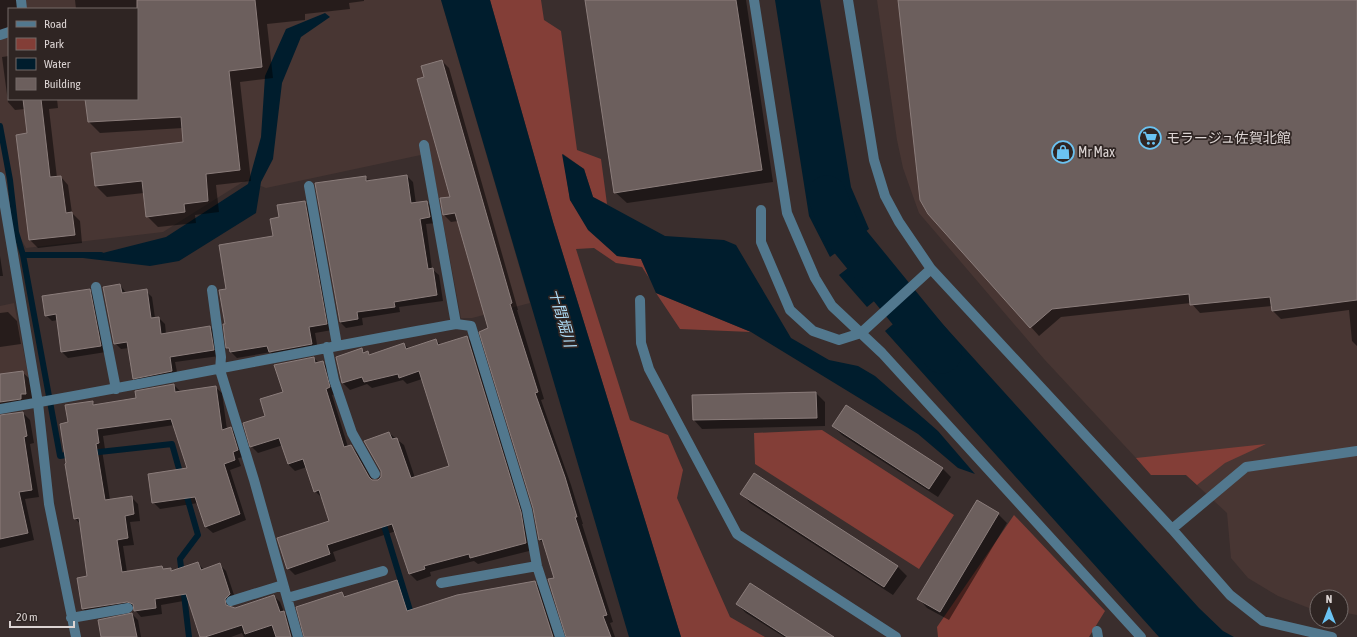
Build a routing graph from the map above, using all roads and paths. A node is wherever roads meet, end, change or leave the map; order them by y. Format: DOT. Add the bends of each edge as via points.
graph roads {
  1 [pos="754,0"];
  2 [pos="848,0"];
  3 [pos="424,145"];
  4 [pos="0,177"];
  5 [pos="309,186"];
  6 [pos="761,210"];
  7 [pos="931,269"];
  8 [pos="96,287"];
  9 [pos="212,290"];
  10 [pos="640,300"];
  11 [pos="456,324"];
  12 [pos="864,331"];
  13 [pos="337,345"];
  14 [pos="327,347"];
  15 [pos="220,370"];
  16 [pos="116,388"];
  17 [pos="38,403"];
  18 [pos="0,409"];
  19 [pos="1357,451"];
  20 [pos="375,474"];
  21 [pos="1172,529"];
  22 [pos="538,566"];
  23 [pos="383,570"];
  24 [pos="441,583"];
  25 [pos="283,585"];
  26 [pos="287,598"];
  27 [pos="231,601"];
  28 [pos="128,608"];
  29 [pos="71,618"];
  30 [pos="76,637"];
  31 [pos="298,637"];
  32 [pos="560,637"];
  33 [pos="896,637"];
  34 [pos="1141,637"];
  35 [pos="1332,637"];
  1 -- 12 [label="street" via="788,213 815,278 832,306"];
  2 -- 7 [label="street" via="876,167 885,196 899,222"];
  3 -- 11 [label="street"];
  4 -- 17 [label="street"];
  5 -- 13 [label="street"];
  6 -- 12 [label="street" via="761,242 790,310 813,331 838,340"];
  7 -- 12 [label="street"];
  7 -- 21 [label="street"];
  8 -- 16 [label="street"];
  9 -- 15 [label="street" via="221,357"];
  10 -- 33 [label="street" via="641,343 649,368 737,534"];
  11 -- 13 [label="street"];
  11 -- 22 [label="street" via="471,326 527,510"];
  12 -- 34 [label="street" via="882,354"];
  13 -- 14 [label="street"];
  14 -- 15 [label="street"];
  14 -- 20 [label="street" via="334,380 352,433"];
  15 -- 16 [label="street"];
  15 -- 25 [label="street"];
  16 -- 17 [label="street"];
  17 -- 18 [label="street"];
  17 -- 29 [label="street" via="49,504"];
  19 -- 21 [label="street" via="1246,467"];
  21 -- 35 [label="street" via="1230,595 1263,621"];
  22 -- 24 [label="street"];
  22 -- 32 [label="street"];
  23 -- 26 [label="street"];
  25 -- 26 [label="street"];
  25 -- 27 [label="street"];
  26 -- 31 [label="street"];
  28 -- 29 [label="street"];
  29 -- 30 [label="street"];
}
